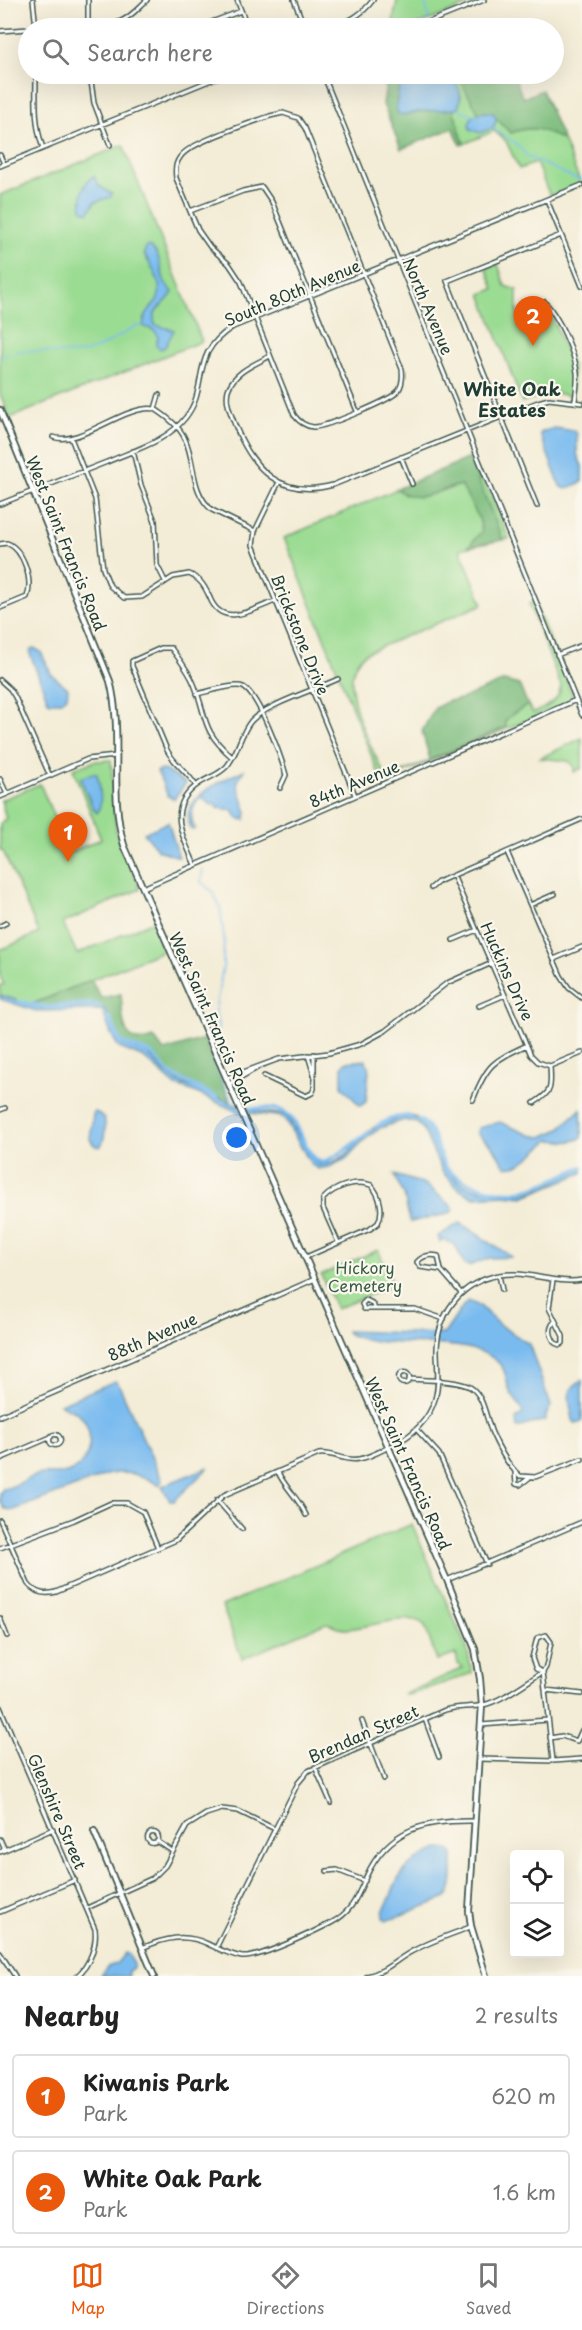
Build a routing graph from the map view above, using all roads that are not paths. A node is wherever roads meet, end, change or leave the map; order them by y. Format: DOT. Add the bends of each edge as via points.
graph roads {
  1 [pos="33,0"];
  2 [pos="88,0"];
  3 [pos="147,0"];
  4 [pos="237,0"];
  5 [pos="294,0"];
  6 [pos="373,0"];
  7 [pos="484,0"];
  8 [pos="241,11"];
  9 [pos="35,18"];
  10 [pos="88,18"];
  11 [pos="125,18"];
  12 [pos="222,18"];
  13 [pos="244,18"];
  14 [pos="301,18"];
  15 [pos="356,18"];
  16 [pos="439,18"];
  17 [pos="18,30"];
  18 [pos="0,31"];
  19 [pos="36,84"];
  20 [pos="91,84"];
  21 [pos="201,84"];
  22 [pos="327,84"];
  23 [pos="102,124"];
  24 [pos="110,145"];
  25 [pos="43,148"];
  26 [pos="0,155"];
  27 [pos="2,165"];
  28 [pos="582,185"];
  29 [pos="547,200"];
  30 [pos="190,211"];
  31 [pos="561,235"];
  32 [pos="397,261"];
  33 [pos="363,275"];
  34 [pos="582,286"];
  35 [pos="310,296"];
  36 [pos="545,302"];
  37 [pos="255,318"];
  38 [pos="270,356"];
  39 [pos="159,395"];
  40 [pos="575,401"];
  41 [pos="582,403"];
  42 [pos="155,409"];
  43 [pos="0,410"];
  44 [pos="357,411"];
  45 [pos="501,417"];
  46 [pos="177,428"];
  47 [pos="468,430"];
  48 [pos="53,437"];
  49 [pos="71,438"];
  50 [pos="133,451"];
  51 [pos="401,457"];
  52 [pos="85,471"];
  53 [pos="279,482"];
  54 [pos="412,484"];
  55 [pos="33,491"];
  56 [pos="0,504"];
  57 [pos="537,506"];
  58 [pos="255,531"];
  59 [pos="0,544"];
  60 [pos="165,581"];
  61 [pos="275,601"];
  62 [pos="0,608"];
  63 [pos="582,645"];
  64 [pos="557,656"];
  65 [pos="338,679"];
  66 [pos="0,680"];
  67 [pos="311,691"];
  68 [pos="197,694"];
  69 [pos="576,700"];
  70 [pos="262,712"];
  71 [pos="582,715"];
  72 [pos="116,756"];
  73 [pos="232,757"];
  74 [pos="50,776"];
  75 [pos="0,779"];
  76 [pos="196,786"];
  77 [pos="280,788"];
  78 [pos="7,794"];
  79 [pos="355,795"];
  80 [pos="0,797"];
  81 [pos="582,819"];
  82 [pos="507,852"];
  83 [pos="195,865"];
  84 [pos="453,875"];
  85 [pos="143,888"];
  86 [pos="431,888"];
  87 [pos="555,894"];
  88 [pos="530,905"];
  89 [pos="6,923"];
  90 [pos="0,926"];
  91 [pos="477,930"];
  92 [pos="453,940"];
  93 [pos="582,947"];
  94 [pos="554,959"];
  95 [pos="492,963"];
  96 [pos="505,995"];
  97 [pos="582,998"];
  98 [pos="479,1006"];
  99 [pos="527,1045"];
  100 [pos="582,1053"];
  101 [pos="308,1054"];
  102 [pos="314,1054"];
  103 [pos="550,1066"];
  104 [pos="313,1072"];
  105 [pos="264,1076"];
  106 [pos="228,1081"];
  107 [pos="473,1100"];
  108 [pos="534,1103"];
  109 [pos="5,1108"];
  110 [pos="0,1110"];
  111 [pos="338,1242"];
  112 [pos="306,1257"];
  113 [pos="441,1270"];
  114 [pos="499,1275"];
  115 [pos="315,1278"];
  116 [pos="553,1280"];
  117 [pos="582,1280"];
  118 [pos="502,1290"];
  119 [pos="461,1293"];
  120 [pos="375,1309"];
  121 [pos="444,1319"];
  122 [pos="555,1321"];
  123 [pos="409,1379"];
  124 [pos="438,1382"];
  125 [pos="0,1416"];
  126 [pos="417,1430"];
  127 [pos="51,1437"];
  128 [pos="388,1448"];
  129 [pos="0,1459"];
  130 [pos="582,1459"];
  131 [pos="278,1472"];
  132 [pos="515,1472"];
  133 [pos="529,1477"];
  134 [pos="217,1500"];
  135 [pos="306,1515"];
  136 [pos="0,1520"];
  137 [pos="582,1522"];
  138 [pos="242,1528"];
  139 [pos="10,1544"];
  140 [pos="0,1548"];
  141 [pos="158,1548"];
  142 [pos="487,1564"];
  143 [pos="447,1580"];
  144 [pos="0,1618"];
  145 [pos="7,1636"];
  146 [pos="543,1672"];
  147 [pos="545,1690"];
  148 [pos="582,1694"];
  149 [pos="482,1705"];
  150 [pos="0,1707"];
  151 [pos="425,1719"];
  152 [pos="548,1720"];
  153 [pos="362,1721"];
  154 [pos="481,1725"];
  155 [pos="582,1730"];
  156 [pos="550,1738"];
  157 [pos="371,1742"];
  158 [pos="439,1757"];
  159 [pos="479,1759"];
  160 [pos="582,1759"];
  161 [pos="552,1761"];
  162 [pos="315,1767"];
  163 [pos="384,1779"];
  164 [pos="331,1803"];
  165 [pos="475,1821"];
  166 [pos="53,1829"];
  167 [pos="275,1829"];
  168 [pos="94,1831"];
  169 [pos="0,1839"];
  170 [pos="157,1841"];
  171 [pos="5,1850"];
  172 [pos="172,1851"];
  173 [pos="0,1852"];
  174 [pos="327,1871"];
  175 [pos="75,1880"];
  176 [pos="365,1881"];
  177 [pos="120,1893"];
  178 [pos="87,1908"];
  179 [pos="0,1912"];
  180 [pos="471,1926"];
  181 [pos="142,1948"];
  182 [pos="216,1948"];
  183 [pos="0,1953"];
  184 [pos="15,1976"];
  185 [pos="77,1976"];
  186 [pos="154,1976"];
  187 [pos="367,1976"];
  188 [pos="486,1976"];
  1 -- 9 [label="street"];
  2 -- 10 [label="street"];
  3 -- 11 [label="street"];
  4 -- 8 [label="street"];
  5 -- 14 [label="street"];
  6 -- 15 [label="street"];
  7 -- 16 [label="street"];
  8 -- 12 [label="street"];
  8 -- 13 [label="street"];
  17 -- 18 [label="street"];
  19 -- 25 [label="street" via="38,135"];
  20 -- 23 [label="street"];
  21 -- 23 [label="street"];
  22 -- 32 [label="street, North Avenue"];
  23 -- 24 [label="street"];
  23 -- 25 [label="street"];
  25 -- 27 [label="street"];
  26 -- 27 [label="street"];
  28 -- 29 [label="street, South 80th Avenue"];
  29 -- 31 [label="street"];
  29 -- 32 [label="street, South 80th Avenue"];
  30 -- 33 [label="street" via="176,178 177,162 186,150 270,116 284,113 298,118"];
  30 -- 35 [label="street" via="243,190 262,187 272,202"];
  30 -- 37 [label="street" via="204,239 241,282"];
  31 -- 34 [label="street"];
  31 -- 45 [label="street" via="447,280"];
  32 -- 33 [label="street, South 80th Avenue"];
  32 -- 47 [label="street, North Avenue"];
  33 -- 35 [label="street, South 80th Avenue"];
  33 -- 44 [label="street" via="403,376 402,385 392,397"];
  35 -- 37 [label="street, South 80th Avenue"];
  35 -- 44 [label="street"];
  36 -- 40 [label="street" via="555,314 576,366"];
  37 -- 38 [label="street"];
  37 -- 46 [label="street, South 80th Avenue" via="222,334 208,352 190,411"];
  38 -- 44 [label="street" via="292,412 301,422 319,426"];
  38 -- 53 [label="street" via="234,379 228,408 251,459"];
  39 -- 42 [label="street"];
  40 -- 41 [label="street"];
  40 -- 45 [label="street" via="549,399"];
  42 -- 46 [label="street"];
  42 -- 49 [label="street" via="138,410"];
  43 -- 55 [label="street, West Saint Francis Road"];
  45 -- 47 [label="street"];
  45 -- 57 [label="street"];
  46 -- 50 [label="street, South 80th Avenue"];
  46 -- 58 [label="street" via="186,442 201,499 212,510"];
  47 -- 51 [label="street"];
  47 -- 64 [label="street, North Avenue"];
  48 -- 49 [label="street"];
  49 -- 52 [label="street"];
  50 -- 52 [label="street, South 80th Avenue"];
  50 -- 60 [label="street" via="155,521 158,566"];
  51 -- 53 [label="street" via="321,487 300,488"];
  51 -- 54 [label="street"];
  52 -- 55 [label="street, South 80th Avenue"];
  52 -- 60 [label="street" via="95,499 103,569 110,586 124,598 134,598 151,594"];
  53 -- 58 [label="street"];
  55 -- 56 [label="street, South 80th Avenue"];
  55 -- 72 [label="street, West Saint Francis Road" via="110,681"];
  58 -- 61 [label="street, Brickstone Drive" via="253,544"];
  59 -- 62 [label="street" via="7,543 18,550 30,580 27,597"];
  60 -- 61 [label="street" via="180,574 197,578 215,607 231,616"];
  61 -- 67 [label="street, Brickstone Drive"];
  63 -- 64 [label="street"];
  64 -- 69 [label="street, North Avenue"];
  65 -- 67 [label="street"];
  66 -- 74 [label="street" via="15,697"];
  67 -- 70 [label="street"];
  67 -- 79 [label="street, Brickstone Drive"];
  68 -- 70 [label="street" via="241,687"];
  68 -- 73 [label="street" via="208,731"];
  68 -- 76 [label="street" via="187,670 171,648 161,648 132,661 166,750"];
  69 -- 71 [label="street, North Avenue"];
  69 -- 79 [label="street, 84th Avenue"];
  70 -- 73 [label="street" via="250,722"];
  70 -- 77 [label="street" via="286,775"];
  72 -- 74 [label="street" via="90,759"];
  72 -- 85 [label="street, West Saint Francis Road" via="120,832"];
  73 -- 76 [label="street" via="221,773"];
  74 -- 78 [label="street"];
  75 -- 78 [label="street"];
  76 -- 83 [label="street" via="187,794 179,814 181,831"];
  78 -- 80 [label="street"];
  79 -- 83 [label="street, 84th Avenue"];
  81 -- 82 [label="street"];
  82 -- 84 [label="street"];
  82 -- 88 [label="street"];
  83 -- 85 [label="street, 84th Avenue"];
  84 -- 86 [label="street"];
  84 -- 91 [label="street, Huckins Drive"];
  85 -- 106 [label="street, West Saint Francis Road"];
  87 -- 88 [label="street"];
  88 -- 94 [label="street"];
  89 -- 90 [label="street"];
  91 -- 92 [label="street"];
  91 -- 95 [label="street, Huckins Drive"];
  93 -- 94 [label="street"];
  94 -- 97 [label="street" via="564,982"];
  95 -- 96 [label="street, Huckins Drive"];
  95 -- 102 [label="street" via="447,983 373,1038 346,1049"];
  96 -- 98 [label="street"];
  96 -- 99 [label="street, Huckins Drive"];
  99 -- 103 [label="street, Huckins Drive" via="534,1059"];
  99 -- 107 [label="street" via="490,1067"];
  100 -- 103 [label="street"];
  101 -- 102 [label="street"];
  101 -- 104 [label="street"];
  101 -- 106 [label="street" via="261,1065"];
  102 -- 104 [label="street"];
  103 -- 108 [label="street" via="548,1095"];
  104 -- 105 [label="street" via="314,1089 306,1096"];
  106 -- 112 [label="street, West Saint Francis Road"];
  109 -- 110 [label="street"];
  111 -- 111 [label="street" via="378,1223 381,1210 372,1185 353,1183 323,1199"];
  111 -- 112 [label="street"];
  112 -- 115 [label="street, West Saint Francis Road"];
  113 -- 113 [label="street" via="438,1256 431,1254 417,1262 420,1267"];
  113 -- 119 [label="street"];
  114 -- 116 [label="street"];
  114 -- 118 [label="street"];
  114 -- 119 [label="street"];
  115 -- 125 [label="street, 88th Avenue"];
  115 -- 128 [label="street, West Saint Francis Road"];
  116 -- 117 [label="street"];
  116 -- 122 [label="street" via="549,1308"];
  119 -- 121 [label="street"];
  120 -- 121 [label="street" via="415,1309"];
  121 -- 124 [label="street" via="437,1346"];
  122 -- 122 [label="street" via="564,1340 560,1345 550,1335"];
  123 -- 124 [label="street"];
  124 -- 126 [label="street" via="435,1400"];
  124 -- 132 [label="street" via="462,1384 477,1393 493,1436"];
  126 -- 128 [label="street"];
  126 -- 142 [label="street" via="439,1454"];
  127 -- 129 [label="street"];
  128 -- 131 [label="street" via="356,1460 319,1454"];
  128 -- 143 [label="street, West Saint Francis Road"];
  130 -- 133 [label="street"];
  131 -- 134 [label="street"];
  131 -- 135 [label="street"];
  132 -- 133 [label="street"];
  132 -- 133 [label="street" via="520,1485"];
  134 -- 138 [label="street"];
  134 -- 141 [label="street" via="180,1537"];
  136 -- 139 [label="street"];
  137 -- 142 [label="street"];
  139 -- 140 [label="street"];
  139 -- 141 [label="street" via="111,1503 127,1503 143,1512"];
  139 -- 141 [label="street" via="28,1584 40,1593 56,1592"];
  142 -- 143 [label="street"];
  143 -- 149 [label="street, West Saint Francis Road" via="475,1649"];
  144 -- 145 [label="street"];
  146 -- 146 [label="street" via="536,1669 532,1658 537,1638 543,1634 551,1642"];
  146 -- 147 [label="street"];
  146 -- 149 [label="street, Brendan Street"];
  147 -- 148 [label="street"];
  147 -- 152 [label="street"];
  149 -- 151 [label="street, Brendan Street" via="459,1706"];
  149 -- 154 [label="street, West Saint Francis Road"];
  150 -- 166 [label="street, Glenshire Street"];
  151 -- 157 [label="street, Brendan Street"];
  151 -- 158 [label="street"];
  152 -- 154 [label="street"];
  152 -- 156 [label="street"];
  153 -- 157 [label="street"];
  154 -- 159 [label="street, West Saint Francis Road"];
  155 -- 156 [label="street" via="577,1741 562,1736"];
  156 -- 161 [label="street"];
  157 -- 162 [label="street, Brendan Street"];
  157 -- 163 [label="street"];
  159 -- 161 [label="street"];
  159 -- 165 [label="street, West Saint Francis Road"];
  160 -- 161 [label="street"];
  162 -- 164 [label="street"];
  162 -- 167 [label="street, Brendan Street" via="298,1782"];
  165 -- 176 [label="street" via="435,1822 408,1831 379,1855"];
  165 -- 180 [label="street, West Saint Francis Road"];
  166 -- 171 [label="street"];
  166 -- 175 [label="street, Glenshire Street"];
  167 -- 172 [label="street" via="238,1811 217,1810 187,1826"];
  167 -- 182 [label="street, Brendan Street"];
  168 -- 177 [label="street"];
  169 -- 171 [label="street"];
  170 -- 172 [label="street"];
  171 -- 173 [label="street"];
  172 -- 177 [label="street" via="153,1878"];
  174 -- 176 [label="street" via="337,1870"];
  175 -- 178 [label="street, Glenshire Street"];
  175 -- 179 [label="street"];
  176 -- 182 [label="street" via="350,1909 325,1926 255,1956 243,1957"];
  177 -- 178 [label="street"];
  177 -- 181 [label="street"];
  178 -- 185 [label="street, Glenshire Street" via="94,1925 95,1944 85,1968"];
  180 -- 187 [label="street" via="422,1946 392,1966"];
  180 -- 188 [label="street, West Saint Francis Road"];
  181 -- 182 [label="street" via="185,1937"];
  181 -- 186 [label="street"];
  183 -- 184 [label="street"];
}
